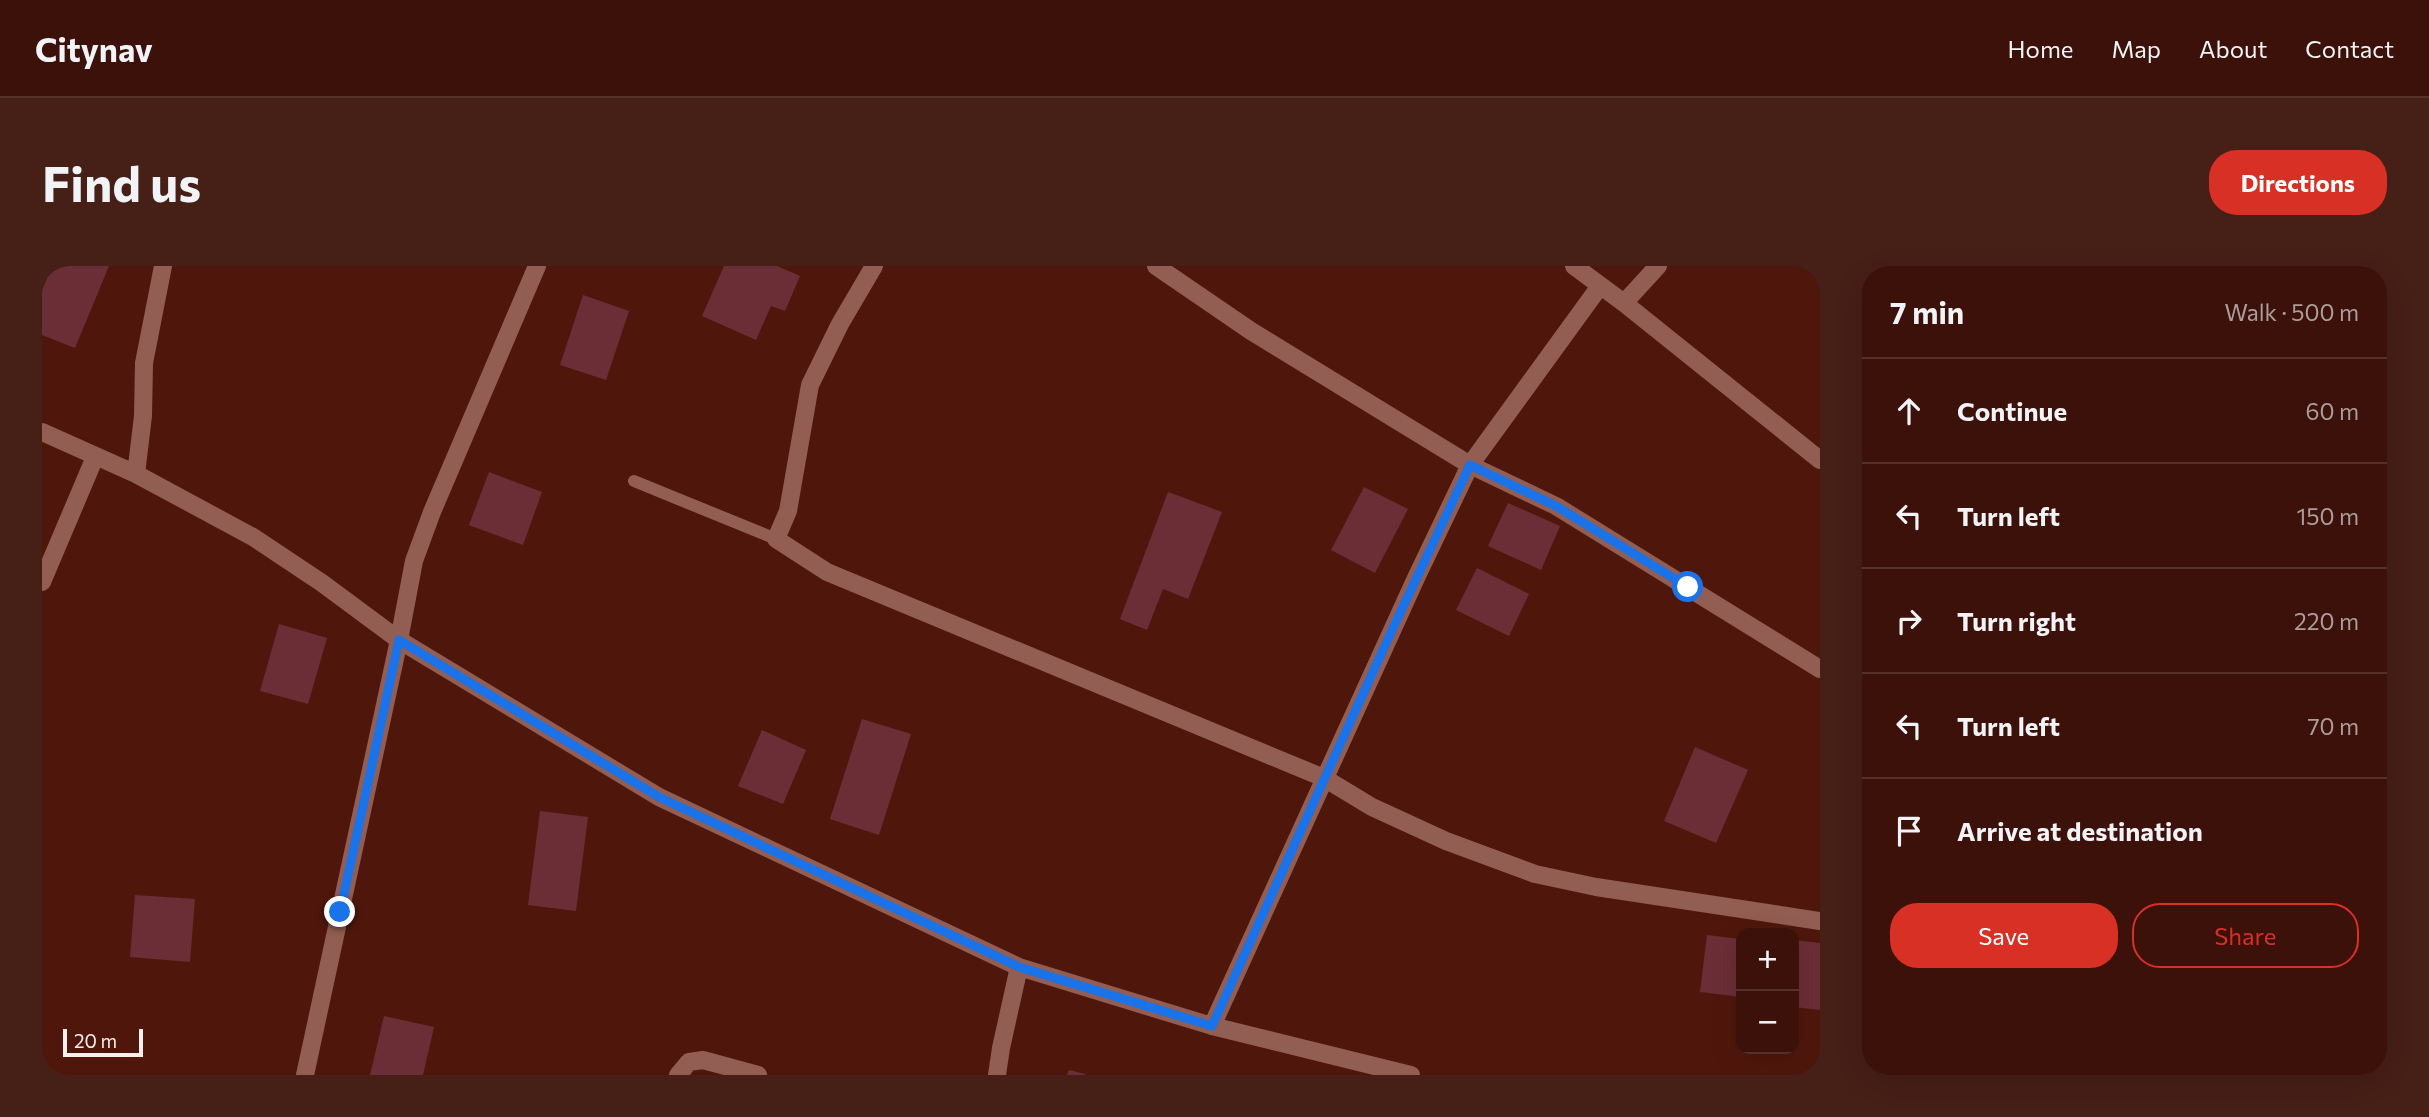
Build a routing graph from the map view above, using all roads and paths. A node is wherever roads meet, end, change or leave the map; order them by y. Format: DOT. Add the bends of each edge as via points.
graph roads {
  1 [pos="163,266"];
  2 [pos="537,266"];
  3 [pos="874,266"];
  4 [pos="1156,266"];
  5 [pos="1574,266"];
  6 [pos="1658,266"];
  7 [pos="1601,286"];
  8 [pos="1624,303"];
  9 [pos="42,432"];
  10 [pos="95,457"];
  11 [pos="1820,460"];
  12 [pos="1470,465"];
  13 [pos="136,474"];
  14 [pos="634,481"];
  15 [pos="776,539"];
  16 [pos="42,582"];
  17 [pos="399,640"];
  18 [pos="1820,669"];
  19 [pos="1324,778"];
  20 [pos="1820,921"];
  21 [pos="1019,967"];
  22 [pos="1212,1026"];
  23 [pos="304,1075"];
  24 [pos="678,1075"];
  25 [pos="758,1075"];
  26 [pos="997,1075"];
  27 [pos="1411,1075"];
  1 -- 13 [label="street" via="144,363"];
  2 -- 17 [label="street" via="432,512 414,561"];
  3 -- 15 [label="street" via="810,386 788,511"];
  4 -- 12 [label="street" via="1251,331"];
  5 -- 7 [label="street"];
  6 -- 8 [label="street"];
  7 -- 8 [label="street"];
  7 -- 12 [label="street"];
  8 -- 11 [label="street"];
  9 -- 10 [label="street"];
  10 -- 13 [label="street"];
  10 -- 16 [label="street"];
  12 -- 18 [label="street" via="1556,506"];
  12 -- 19 [label="street"];
  13 -- 17 [label="street" via="253,537"];
  14 -- 15 [label="lane"];
  15 -- 19 [label="street" via="827,572"];
  17 -- 21 [label="street" via="659,797"];
  17 -- 23 [label="street"];
  19 -- 20 [label="street" via="1433,835 1535,874"];
  19 -- 22 [label="street"];
  21 -- 22 [label="street"];
  21 -- 26 [label="street"];
  22 -- 27 [label="street"];
  24 -- 25 [label="street" via="689,1062 703,1060"];
}
